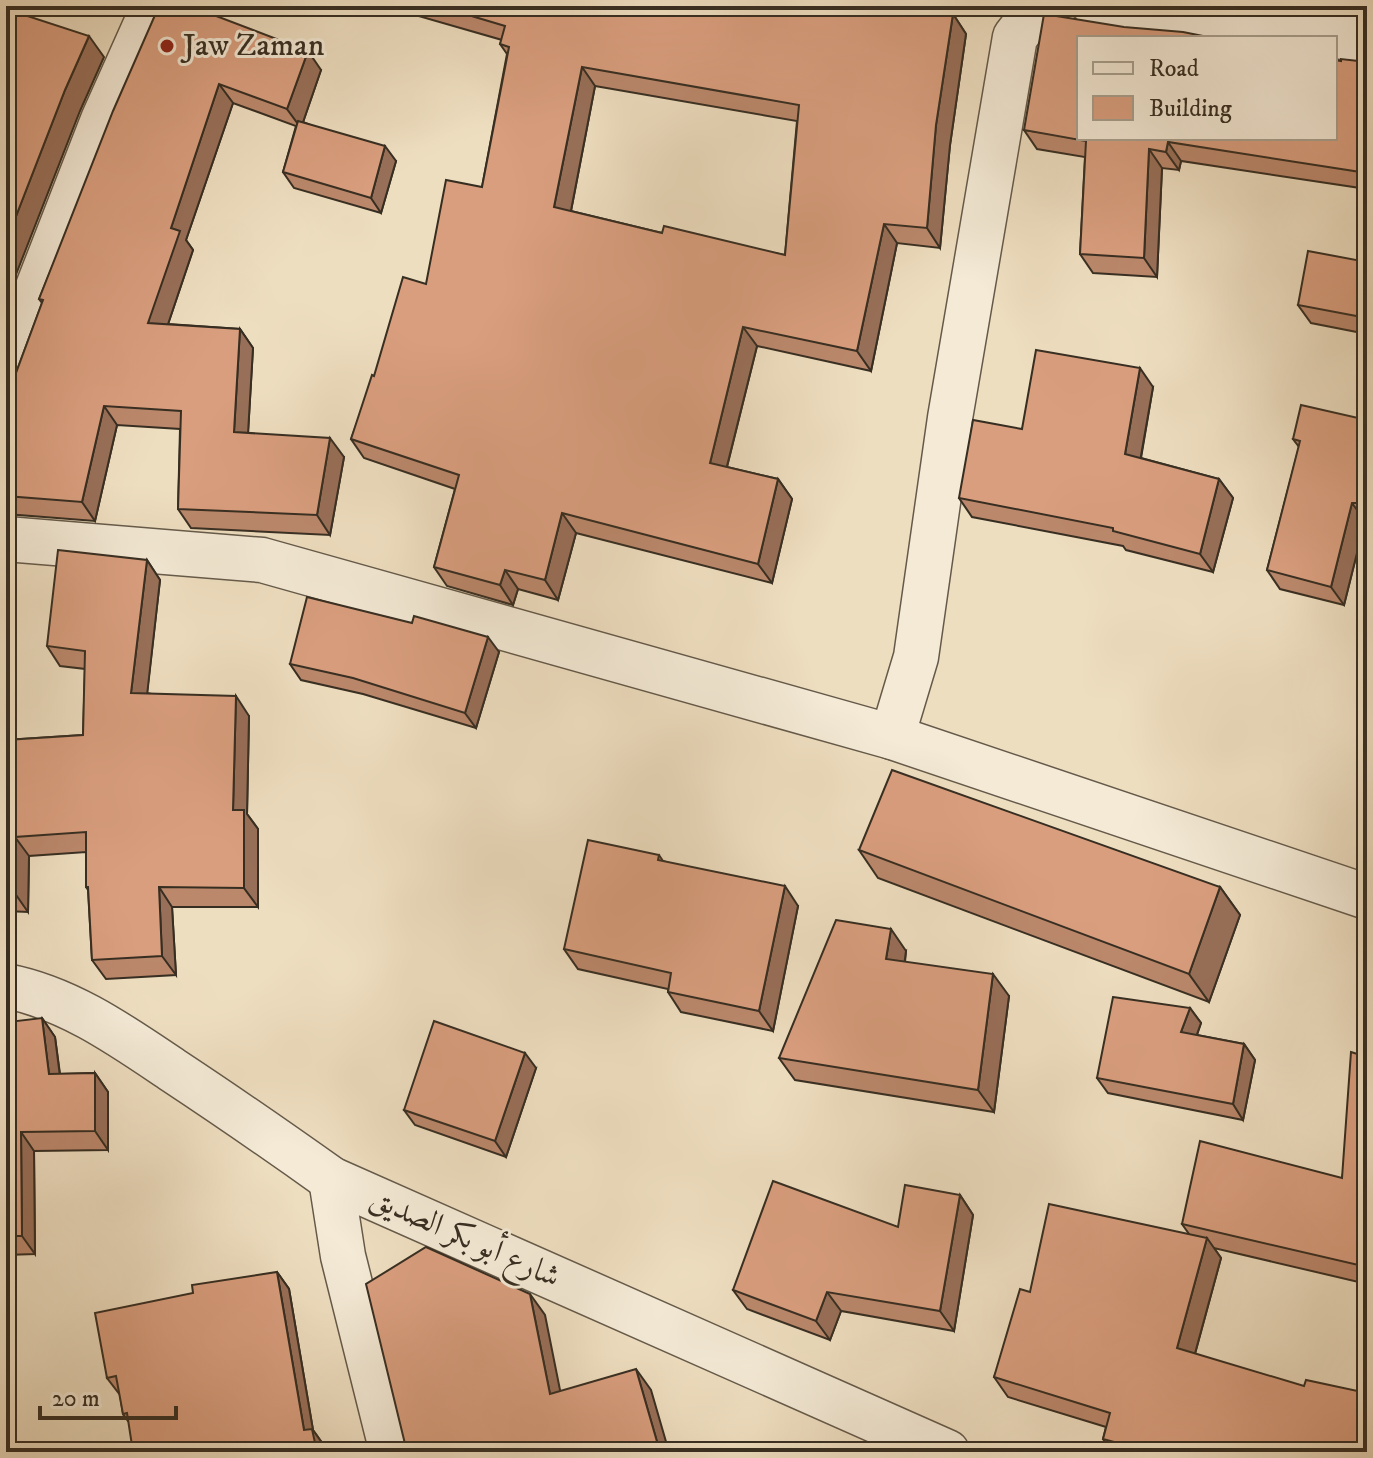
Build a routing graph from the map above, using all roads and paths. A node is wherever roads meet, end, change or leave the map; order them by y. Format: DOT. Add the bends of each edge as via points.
graph roads {
  1 [pos="154,6"];
  2 [pos="1055,6"];
  3 [pos="1095,6"];
  4 [pos="1335,36"];
  5 [pos="1337,36"];
  6 [pos="1367,40"];
  7 [pos="6,369"];
  8 [pos="6,539"];
  9 [pos="892,737"];
  10 [pos="1367,897"];
  11 [pos="6,986"];
  12 [pos="331,1179"];
  13 [pos="392,1452"];
  14 [pos="947,1452"];
  1 -- 7 [label="street" via="103,120"];
  2 -- 9 [label="street" via="1033,14 1015,37 950,418 916,657"];
  3 -- 4 [label="street"];
  5 -- 6 [label="street"];
  8 -- 9 [label="street" via="262,560"];
  9 -- 10 [label="street"];
  11 -- 12 [label="street, شارع أبو بكر الصديق" via="90,1016"];
  12 -- 13 [label="street" via="343,1256"];
  12 -- 14 [label="street, شارع أبو بكر الصديق"];
}
